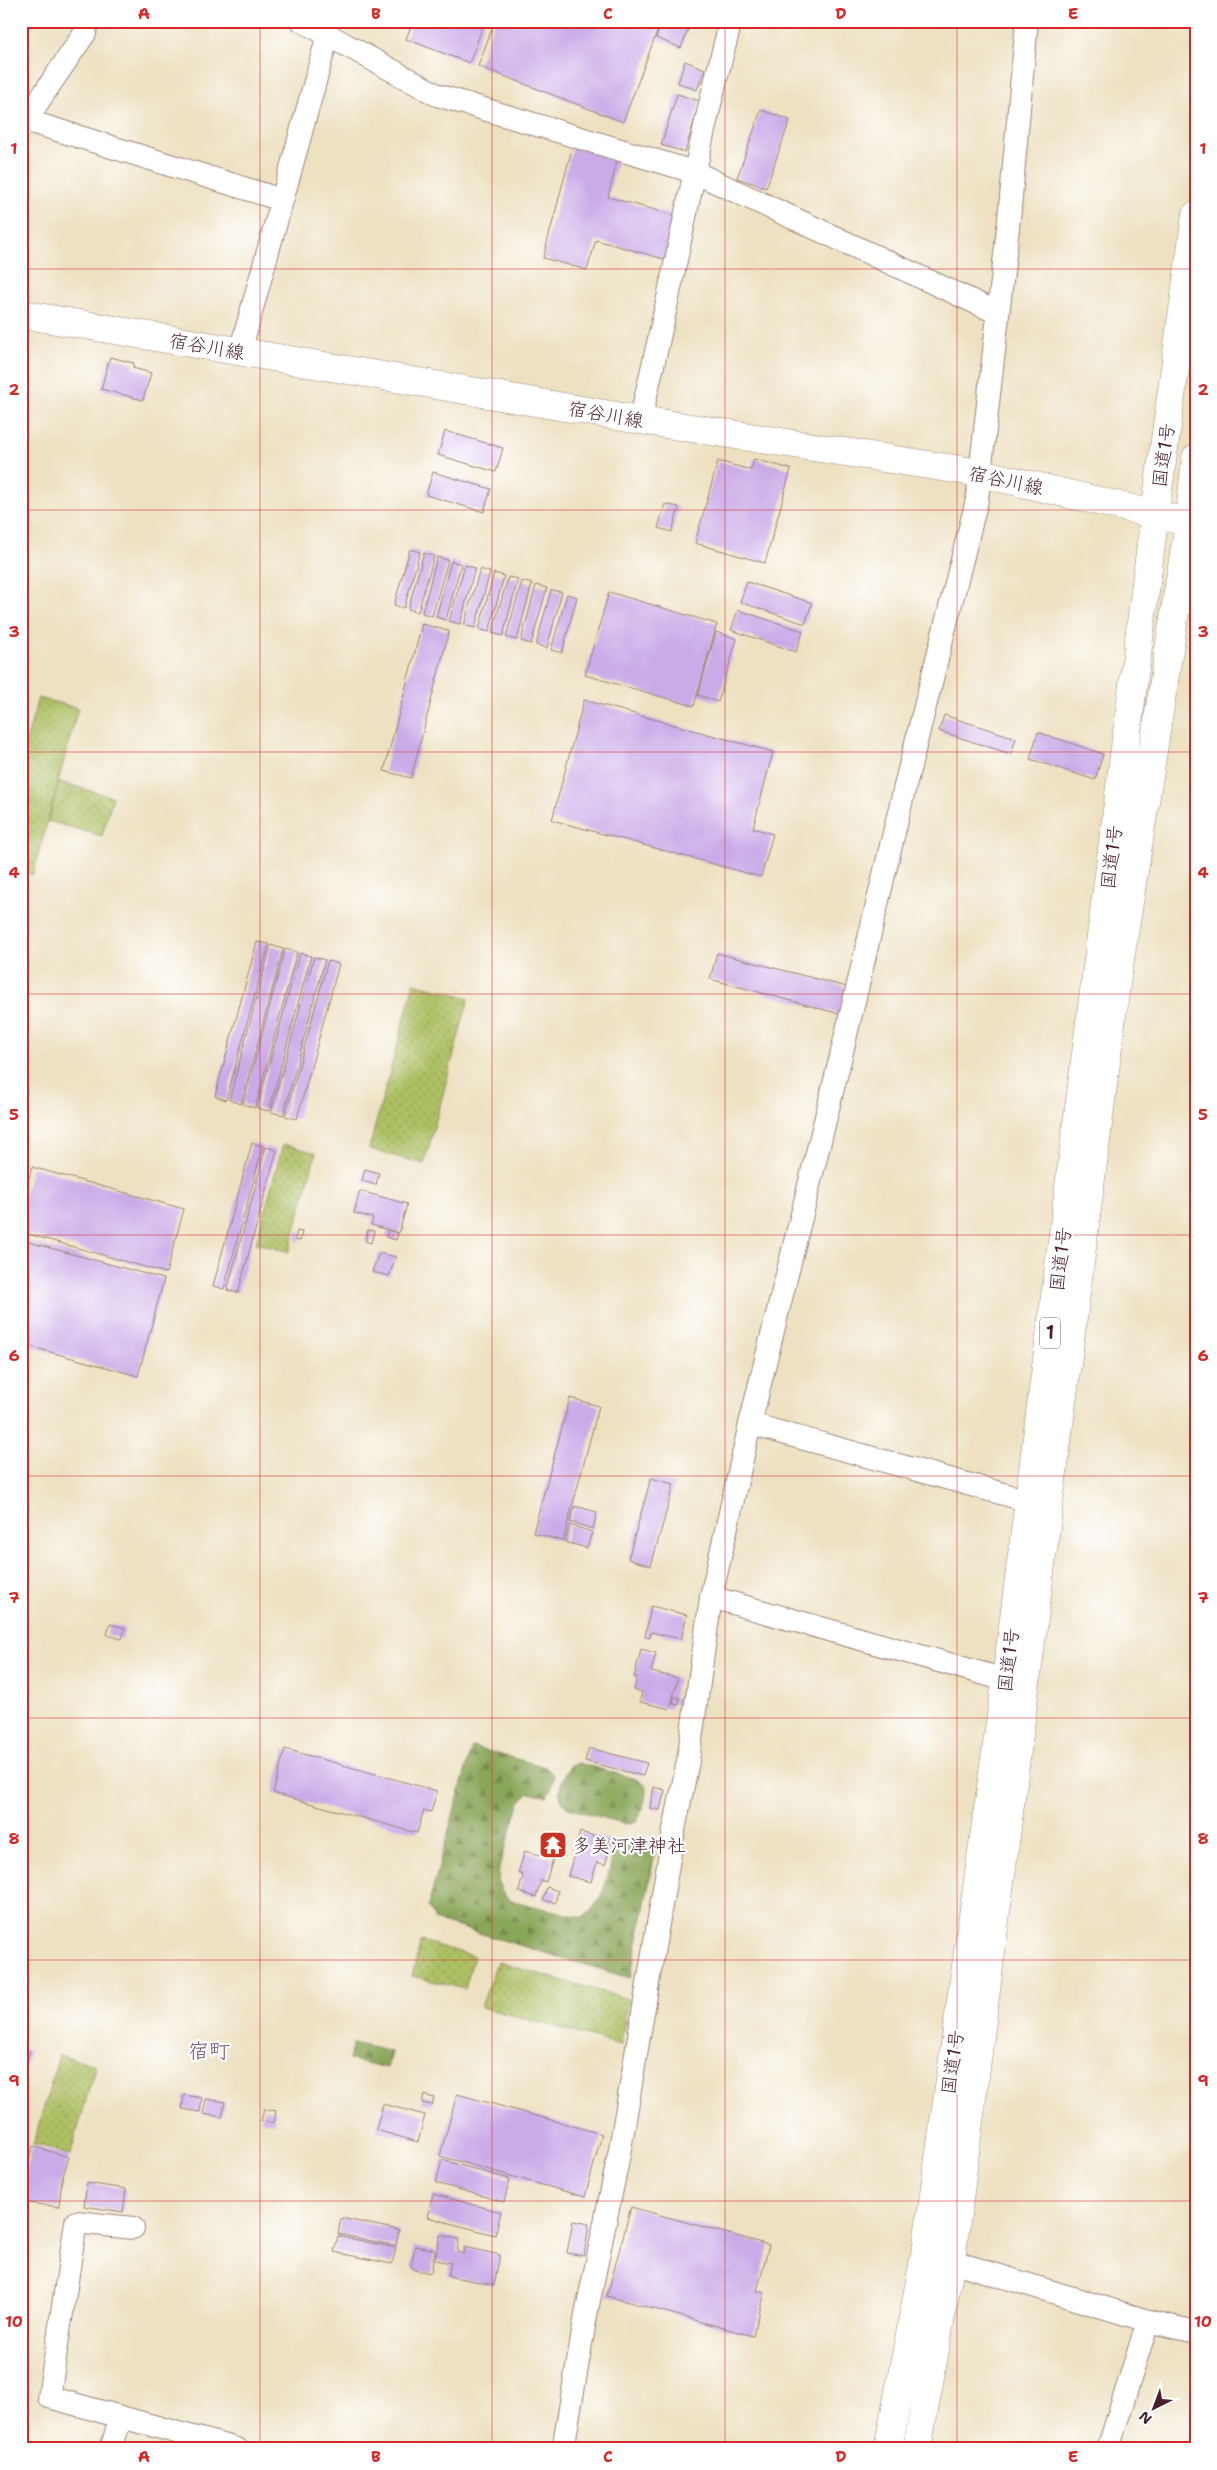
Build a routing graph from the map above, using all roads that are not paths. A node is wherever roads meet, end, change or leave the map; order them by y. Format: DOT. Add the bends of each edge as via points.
graph roads {
  1 [pos="87,21"];
  2 [pos="302,21"];
  3 [pos="732,21"];
  4 [pos="1027,21"];
  5 [pos="328,35"];
  6 [pos="23,124"];
  7 [pos="694,172"];
  8 [pos="282,200"];
  9 [pos="1196,215"];
  10 [pos="21,314"];
  11 [pos="998,314"];
  12 [pos="240,352"];
  13 [pos="640,420"];
  14 [pos="1196,458"];
  15 [pos="980,473"];
  16 [pos="1155,513"];
  17 [pos="1192,523"];
  18 [pos="750,1424"];
  19 [pos="1028,1501"];
  20 [pos="711,1597"];
  21 [pos="1006,1680"];
  22 [pos="132,2228"];
  23 [pos="951,2261"];
  24 [pos="1148,2321"];
  25 [pos="1196,2332"];
  26 [pos="121,2417"];
  27 [pos="111,2449"];
  28 [pos="237,2449"];
  29 [pos="563,2449"];
  30 [pos="888,2449"];
  31 [pos="917,2449"];
  32 [pos="1108,2449"];
  1 -- 6 [label="street" via="85,33"];
  2 -- 5 [label="street"];
  3 -- 7 [label="street"];
  4 -- 11 [label="street"];
  5 -- 7 [label="street" via="438,95"];
  5 -- 8 [label="street"];
  6 -- 8 [label="street"];
  7 -- 11 [label="street"];
  7 -- 13 [label="street" via="660,340"];
  8 -- 12 [label="street"];
  9 -- 16 [label="main road, 国道1号 / 1"];
  10 -- 12 [label="main road, 宿谷川線"];
  11 -- 15 [label="street"];
  12 -- 13 [label="main road, 宿谷川線"];
  13 -- 15 [label="main road, 宿谷川線"];
  14 -- 17 [label="main road, 国道1号 / 1"];
  15 -- 16 [label="main road, 宿谷川線"];
  15 -- 18 [label="street" via="977,500 906,778"];
  16 -- 17 [label="main road, 宿谷川線"];
  16 -- 19 [label="main road, 国道1号 / 1"];
  17 -- 23 [label="main road, 国道1号 / 1" via="1114,995"];
  18 -- 19 [label="street"];
  18 -- 20 [label="street"];
  19 -- 21 [label="main road, 国道1号 / 1"];
  20 -- 21 [label="street"];
  20 -- 29 [label="street" via="688,1761 619,2155"];
  21 -- 30 [label="main road, 国道1号 / 1" via="927,2244"];
  22 -- 26 [label="street" via="76,2222 49,2397"];
  23 -- 24 [label="street"];
  23 -- 31 [label="main road, 国道1号 / 1"];
  24 -- 25 [label="street"];
  24 -- 32 [label="street"];
  26 -- 27 [label="street"];
  26 -- 28 [label="street"];
}
